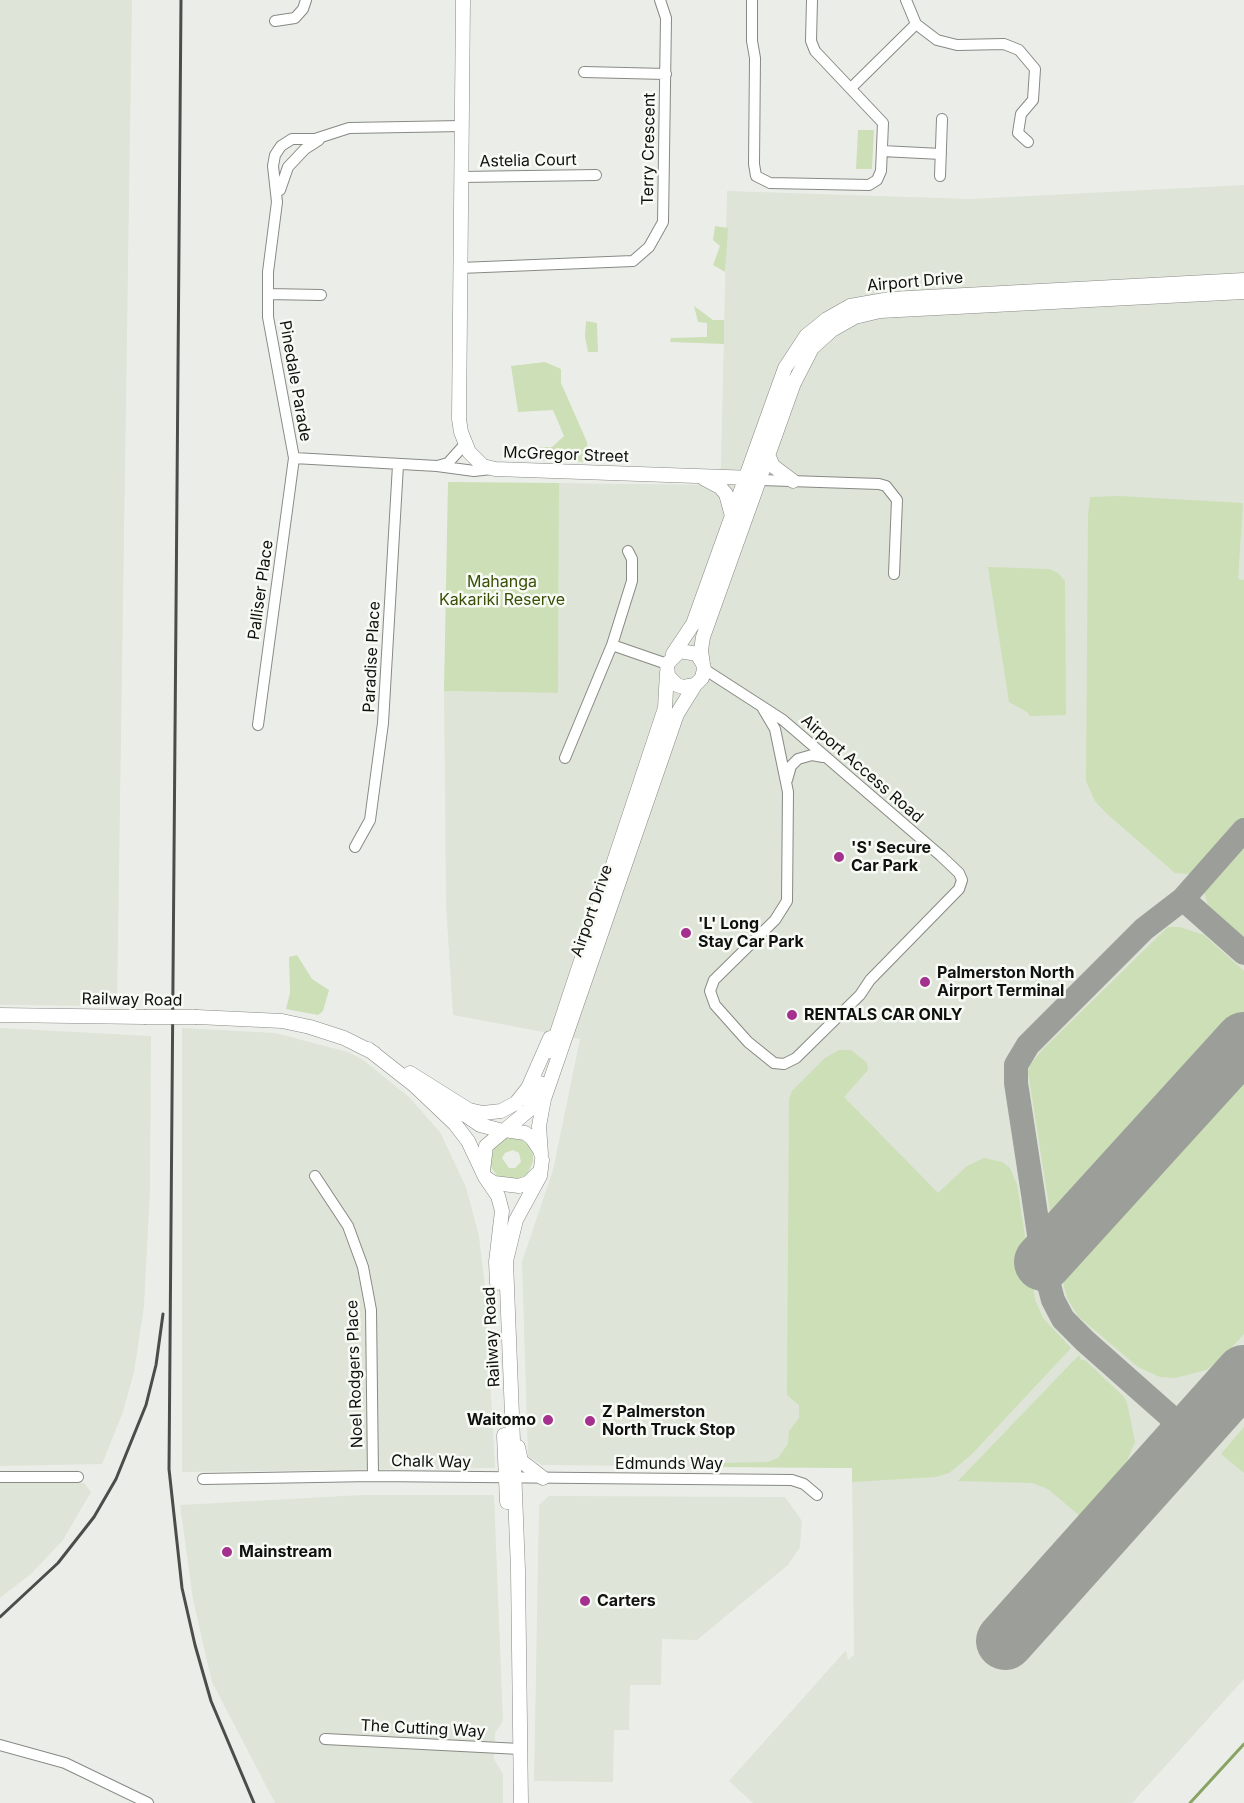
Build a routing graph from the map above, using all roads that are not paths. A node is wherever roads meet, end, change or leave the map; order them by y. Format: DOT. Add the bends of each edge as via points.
graph roads {
  1 [pos="306,0"];
  2 [pos="463,0"];
  3 [pos="660,0"];
  4 [pos="752,0"];
  5 [pos="812,0"];
  6 [pos="906,0"];
  7 [pos="275,21"];
  8 [pos="916,24"];
  9 [pos="584,72"];
  10 [pos="666,74"];
  11 [pos="851,88"];
  12 [pos="942,119"];
  13 [pos="462,126"];
  14 [pos="327,135"];
  15 [pos="1028,142"];
  16 [pos="882,151"];
  17 [pos="941,154"];
  18 [pos="596,175"];
  19 [pos="940,176"];
  20 [pos="461,177"];
  21 [pos="277,202"];
  22 [pos="460,268"];
  23 [pos="1244,280"];
  24 [pos="1244,292"];
  25 [pos="268,294"];
  26 [pos="321,295"];
  27 [pos="465,444"];
  28 [pos="769,457"];
  29 [pos="294,458"];
  30 [pos="398,465"];
  31 [pos="437,466"];
  32 [pos="495,469"];
  33 [pos="700,477"];
  34 [pos="746,477"];
  35 [pos="761,480"];
  36 [pos="793,481"];
  37 [pos="732,516"];
  38 [pos="628,551"];
  39 [pos="894,574"];
  40 [pos="612,645"];
  41 [pos="668,664"];
  42 [pos="700,675"];
  43 [pos="762,707"];
  44 [pos="258,725"];
  45 [pos="824,757"];
  46 [pos="566,758"];
  47 [pos="788,792"];
  48 [pos="355,847"];
  49 [pos="568,995"];
  50 [pos="0,1015"];
  51 [pos="368,1049"];
  52 [pos="400,1067"];
  53 [pos="504,1131"];
  54 [pos="542,1157"];
  55 [pos="484,1174"];
  56 [pos="315,1176"];
  57 [pos="509,1361"];
  58 [pos="373,1476"];
  59 [pos="0,1477"];
  60 [pos="78,1478"];
  61 [pos="510,1478"];
  62 [pos="543,1478"];
  63 [pos="203,1479"];
  64 [pos="817,1495"];
  65 [pos="325,1739"];
  66 [pos="0,1745"];
  67 [pos="520,1749"];
  68 [pos="148,1803"];
  69 [pos="521,1803"];
  1 -- 7 [label="street" via="295,18"];
  2 -- 13 [label="main road, McGregor Street"];
  3 -- 10 [label="street, Terry Crescent" via="666,18"];
  4 -- 16 [label="street" via="756,176 770,183 869,185 880,174"];
  5 -- 11 [label="street" via="813,48"];
  6 -- 8 [label="street"];
  8 -- 11 [label="street"];
  8 -- 15 [label="street" via="944,43 1004,44 1019,50 1035,69 1033,100 1021,114 1018,133"];
  9 -- 10 [label="street"];
  10 -- 22 [label="street, Terry Crescent" via="663,222 648,247 633,261"];
  11 -- 16 [label="street" via="882,121"];
  12 -- 17 [label="street"];
  13 -- 14 [label="street, Pinedale Parade" via="360,127"];
  13 -- 20 [label="main road, McGregor Street"];
  14 -- 21 [label="street, Pinedale Parade" via="305,149 288,167"];
  14 -- 21 [label="street, Pinedale Parade" via="292,139 278,150 273,166"];
  16 -- 17 [label="street"];
  17 -- 19 [label="street"];
  18 -- 20 [label="street, Astelia Court"];
  20 -- 22 [label="main road, McGregor Street"];
  21 -- 25 [label="street, Pinedale Parade"];
  22 -- 27 [label="main road, McGregor Street" via="459,419"];
  23 -- 34 [label="main road, Airport Drive" via="890,299 850,306 816,327 790,357"];
  24 -- 28 [label="main road, Airport Drive" via="880,311 855,317 822,338 805,358"];
  25 -- 26 [label="street"];
  25 -- 29 [label="street, Pinedale Parade" via="268,317"];
  27 -- 31 [label="street" via="448,463"];
  27 -- 32 [label="main road, McGregor Street" via="483,466"];
  28 -- 35 [label="main road, Airport Drive"];
  28 -- 36 [label="main road"];
  29 -- 30 [label="street, Pinedale Parade"];
  29 -- 44 [label="street, Palliser Place"];
  30 -- 31 [label="street, Pinedale Parade"];
  30 -- 48 [label="street, Paradise Place" via="383,723 370,820"];
  31 -- 32 [label="street, Pinedale Parade" via="474,471"];
  32 -- 33 [label="main road, McGregor Street"];
  33 -- 34 [label="main road, McGregor Street"];
  33 -- 37 [label="main road" via="726,494"];
  34 -- 35 [label="main road, McGregor Street"];
  34 -- 37 [label="main road, Airport Drive"];
  35 -- 36 [label="street, McGregor Street"];
  35 -- 42 [label="main road, Airport Drive" via="705,630"];
  36 -- 39 [label="street, McGregor Street" via="879,484 892,491 897,500"];
  37 -- 41 [label="main road, Airport Drive" via="693,624"];
  38 -- 40 [label="street" via="632,581"];
  40 -- 41 [label="street"];
  40 -- 46 [label="street"];
  41 -- 42 [label="main road" via="668,676 677,686 689,687"];
  41 -- 42 [label="main road" via="686,650 697,654"];
  41 -- 49 [label="main road, Airport Drive" via="665,708"];
  42 -- 43 [label="street, Airport Access Road" via="726,685"];
  42 -- 54 [label="main road, Airport Drive" via="677,714 544,1099 538,1126"];
  43 -- 45 [label="street, Airport Access Road" via="783,720"];
  43 -- 47 [label="street, Airport Access Road" via="775,729"];
  45 -- 47 [label="street" via="806,756 794,762 788,775"];
  45 -- 47 [label="street, Airport Access Road" via="941,856 959,873 962,884 860,995 796,1058 780,1065 748,1042 715,1005 710,991 714,980 786,905"];
  49 -- 52 [label="main road" via="528,1088 506,1109 474,1112"];
  49 -- 53 [label="main road, Airport Drive" via="533,1102 523,1118"];
  50 -- 51 [label="main road, Railway Road, bridge" via="282,1021 330,1033"];
  51 -- 52 [label="main road, Railway Road"];
  51 -- 55 [label="main road, Railway Road" via="455,1124"];
  52 -- 53 [label="main road, Railway Road" via="464,1116"];
  53 -- 54 [label="main road" via="525,1133"];
  53 -- 55 [label="main road" via="486,1146"];
  54 -- 55 [label="main road" via="535,1177 519,1186 502,1185"];
  54 -- 57 [label="main road, Railway Road" via="540,1176 520,1210 507,1251"];
  55 -- 61 [label="main road, Railway Road" via="502,1211 496,1262"];
  56 -- 58 [label="street, Noel Rodgers Place" via="348,1226 363,1267 371,1310"];
  57 -- 61 [label="main road, Railway Road"];
  57 -- 62 [label="main road" via="516,1397 518,1452 521,1461"];
  58 -- 61 [label="street, Chalk Way"];
  58 -- 63 [label="street, Chalk Way"];
  59 -- 60 [label="street"];
  61 -- 62 [label="street, Edmunds Way"];
  61 -- 67 [label="main road, Railway Road"];
  62 -- 64 [label="street, Edmunds Way" via="792,1480"];
  65 -- 67 [label="street, The Cutting Way"];
  66 -- 68 [label="street" via="65,1763"];
  67 -- 69 [label="main road, Railway Road"];
}
